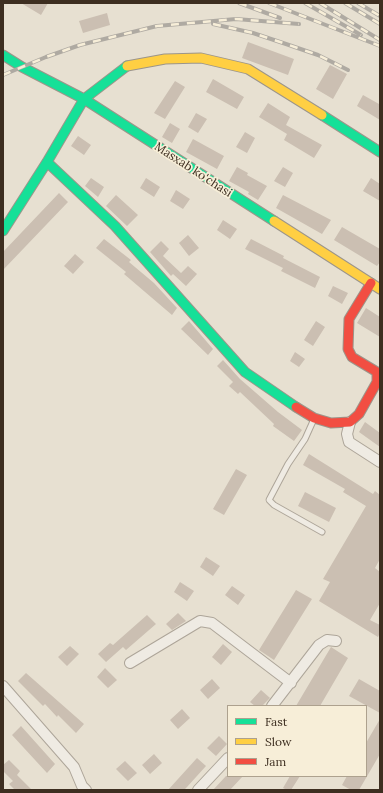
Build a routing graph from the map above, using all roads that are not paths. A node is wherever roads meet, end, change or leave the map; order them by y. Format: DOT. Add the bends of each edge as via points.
graph roads {
  1 [pos="3,55"];
  2 [pos="84,99"];
  3 [pos="380,152"];
  4 [pos="47,162"];
  5 [pos="3,231"];
  6 [pos="371,283"];
  7 [pos="380,289"];
  8 [pos="314,418"];
  9 [pos="350,422"];
  10 [pos="380,462"];
  11 [pos="322,532"];
  12 [pos="336,641"];
  13 [pos="130,663"];
  14 [pos="291,683"];
  15 [pos="3,686"];
  16 [pos="273,705"];
  17 [pos="227,759"];
  18 [pos="82,789"];
  19 [pos="198,790"];
  1 -- 2 [label="street, Masxab ko'chasi"];
  2 -- 3 [label="street" via="126,66 165,59 202,58 248,69"];
  2 -- 4 [label="street"];
  2 -- 6 [label="street, Masxab ko'chasi"];
  4 -- 5 [label="street"];
  4 -- 8 [label="street" via="115,226 245,372"];
  6 -- 7 [label="street, Masxab ko'chasi"];
  6 -- 9 [label="street" via="349,319 348,349 352,357 377,372 377,382 359,414"];
  8 -- 9 [label="street" via="331,423"];
  8 -- 11 [label="lane" via="305,439 269,500"];
  9 -- 10 [label="street" via="347,434 350,442"];
  12 -- 14 [label="street" via="327,640 319,644"];
  13 -- 14 [label="street" via="200,621 212,623"];
  14 -- 16 [label="street"];
  15 -- 18 [label="street" via="74,767"];
  17 -- 19 [label="street"];
}
